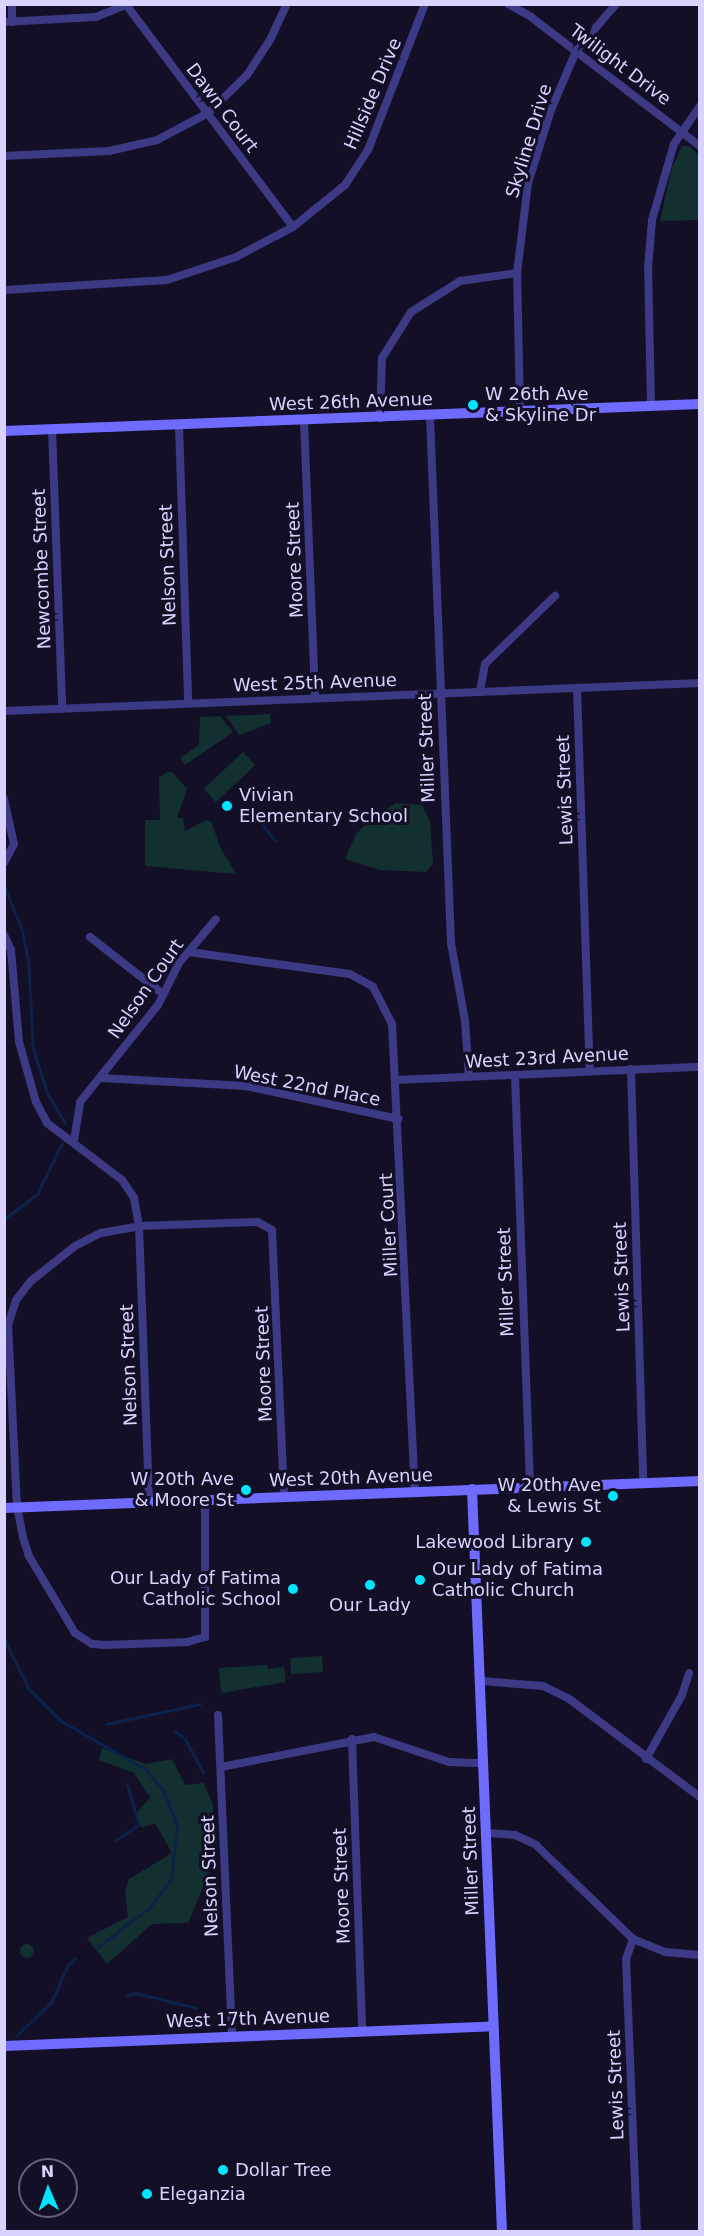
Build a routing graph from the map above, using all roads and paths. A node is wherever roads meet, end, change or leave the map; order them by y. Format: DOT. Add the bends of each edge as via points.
graph roads {
  1 [pos="12,4"];
  2 [pos="287,4"];
  3 [pos="425,4"];
  4 [pos="508,4"];
  5 [pos="616,4"];
  6 [pos="128,5"];
  7 [pos="8,22"];
  8 [pos="576,51"];
  9 [pos="699,106"];
  10 [pos="208,113"];
  11 [pos="682,131"];
  12 [pos="699,146"];
  13 [pos="4,156"];
  14 [pos="293,227"];
  15 [pos="517,273"];
  16 [pos="4,290"];
  17 [pos="699,404"];
  18 [pos="651,406"];
  19 [pos="520,412"];
  20 [pos="430,416"];
  21 [pos="380,418"];
  22 [pos="304,421"];
  23 [pos="179,425"];
  24 [pos="52,429"];
  25 [pos="4,431"];
  26 [pos="555,596"];
  27 [pos="699,683"];
  28 [pos="577,688"];
  29 [pos="480,692"];
  30 [pos="442,693"];
  31 [pos="315,698"];
  32 [pos="188,703"];
  33 [pos="62,708"];
  34 [pos="4,711"];
  35 [pos="4,799"];
  36 [pos="4,863"];
  37 [pos="216,919"];
  38 [pos="4,936"];
  39 [pos="90,937"];
  40 [pos="189,952"];
  41 [pos="163,994"];
  42 [pos="699,1067"];
  43 [pos="630,1069"];
  44 [pos="590,1071"];
  45 [pos="515,1076"];
  46 [pos="469,1077"];
  47 [pos="101,1078"];
  48 [pos="397,1080"];
  49 [pos="398,1119"];
  50 [pos="74,1141"];
  51 [pos="139,1226"];
  52 [pos="699,1481"];
  53 [pos="644,1483"];
  54 [pos="530,1487"];
  55 [pos="472,1490"];
  56 [pos="415,1492"];
  57 [pos="284,1497"];
  58 [pos="205,1500"];
  59 [pos="149,1502"];
  60 [pos="17,1507"];
  61 [pos="4,1508"];
  62 [pos="689,1673"];
  63 [pos="481,1681"];
  64 [pos="218,1714"];
  65 [pos="352,1738"];
  66 [pos="646,1759"];
  67 [pos="484,1763"];
  68 [pos="221,1767"];
  69 [pos="699,1797"];
  70 [pos="487,1833"];
  71 [pos="633,1939"];
  72 [pos="699,1955"];
  73 [pos="494,2026"];
  74 [pos="362,2031"];
  75 [pos="231,2037"];
  76 [pos="4,2046"];
  77 [pos="502,2232"];
  78 [pos="637,2232"];
  1 -- 7 [label="street"];
  2 -- 10 [label="street" via="247,75"];
  3 -- 14 [label="street, Hillside Drive" via="368,150 345,185"];
  4 -- 8 [label="street, Twilight Drive"];
  5 -- 8 [label="street, Skyline Drive"];
  6 -- 7 [label="street" via="96,17"];
  6 -- 10 [label="street, Dawn Court"];
  8 -- 11 [label="street, Twilight Drive"];
  8 -- 15 [label="street, Skyline Drive" via="551,110 528,183"];
  9 -- 11 [label="street"];
  10 -- 13 [label="street" via="157,140 109,151"];
  10 -- 14 [label="street, Dawn Court"];
  11 -- 12 [label="street, Twilight Drive"];
  11 -- 18 [label="street" via="662,178 652,220 648,268"];
  14 -- 16 [label="street, Hillside Drive" via="236,257 167,280"];
  15 -- 19 [label="street, Skyline Drive"];
  15 -- 21 [label="street" via="460,281 411,312 382,358"];
  17 -- 18 [label="street, West 26th Avenue"];
  18 -- 19 [label="street, West 26th Avenue"];
  19 -- 20 [label="street, West 26th Avenue"];
  20 -- 21 [label="street, West 26th Avenue"];
  20 -- 30 [label="street, Miller Street"];
  21 -- 22 [label="street, West 26th Avenue"];
  22 -- 23 [label="street, West 26th Avenue"];
  22 -- 31 [label="street, Moore Street"];
  23 -- 24 [label="street, West 26th Avenue"];
  23 -- 32 [label="street, Nelson Street"];
  24 -- 25 [label="street, West 26th Avenue"];
  24 -- 33 [label="street, Newcombe Street"];
  26 -- 29 [label="street" via="485,664"];
  27 -- 28 [label="street, West 25th Avenue"];
  28 -- 29 [label="street, West 25th Avenue"];
  28 -- 44 [label="street, Lewis Street"];
  29 -- 30 [label="street, West 25th Avenue"];
  30 -- 31 [label="street, West 25th Avenue"];
  30 -- 46 [label="street, Miller Street" via="451,943 465,1021"];
  31 -- 32 [label="street, West 25th Avenue"];
  32 -- 33 [label="street, West 25th Avenue"];
  33 -- 34 [label="street, West 25th Avenue"];
  35 -- 36 [label="street" via="14,844"];
  37 -- 40 [label="street, Nelson Court"];
  38 -- 50 [label="street, Nelson Street" via="11,950 16,1025 29,1086 47,1123"];
  39 -- 41 [label="street"];
  40 -- 41 [label="street, Nelson Court" via="178,963"];
  40 -- 48 [label="street, Miller Court" via="350,974 372,987 388,1014 396,1040"];
  41 -- 47 [label="street, Nelson Court"];
  42 -- 43 [label="street, West 23rd Avenue"];
  43 -- 44 [label="street, West 23rd Avenue"];
  43 -- 53 [label="street, Lewis Street"];
  44 -- 45 [label="street, West 23rd Avenue"];
  45 -- 46 [label="street, West 23rd Avenue"];
  45 -- 54 [label="street, Miller Street"];
  46 -- 48 [label="street, West 23rd Avenue"];
  47 -- 49 [label="street, West 22nd Place" via="246,1086"];
  47 -- 50 [label="street, Nelson Court" via="80,1102"];
  48 -- 49 [label="street, Miller Court"];
  49 -- 56 [label="street, Miller Court"];
  50 -- 51 [label="street, Nelson Street" via="122,1180 134,1198"];
  51 -- 57 [label="street, Moore Street" via="258,1222 272,1230"];
  51 -- 59 [label="street, Nelson Street"];
  51 -- 60 [label="street" via="101,1233 75,1246 31,1281 16,1300 8,1325"];
  52 -- 53 [label="street, West 20th Avenue"];
  53 -- 54 [label="street, West 20th Avenue"];
  54 -- 55 [label="street, West 20th Avenue"];
  55 -- 56 [label="street, West 20th Avenue"];
  55 -- 63 [label="street, Miller Street"];
  56 -- 57 [label="street, West 20th Avenue"];
  57 -- 58 [label="street, West 20th Avenue"];
  58 -- 59 [label="street, West 20th Avenue"];
  58 -- 60 [label="street" via="205,1637 189,1642 105,1645 82,1639 63,1615 29,1556"];
  59 -- 60 [label="street, West 20th Avenue"];
  60 -- 61 [label="street, West 20th Avenue"];
  62 -- 66 [label="street" via="682,1695"];
  63 -- 66 [label="street" via="552,1690 590,1712"];
  63 -- 67 [label="street, Miller Street"];
  64 -- 68 [label="street, Nelson Street"];
  65 -- 67 [label="street" via="389,1739 449,1762"];
  65 -- 68 [label="street"];
  65 -- 74 [label="street, Moore Street"];
  66 -- 69 [label="street"];
  67 -- 70 [label="street, Miller Street"];
  68 -- 75 [label="street, Nelson Street"];
  70 -- 71 [label="street" via="515,1835 536,1845"];
  70 -- 73 [label="street, Miller Street"];
  71 -- 72 [label="street" via="665,1952"];
  71 -- 78 [label="street, Lewis Street" via="626,1959"];
  73 -- 74 [label="street, West 17th Avenue"];
  73 -- 77 [label="street, Miller Street"];
  74 -- 75 [label="street, West 17th Avenue"];
  75 -- 76 [label="street, West 17th Avenue"];
}
